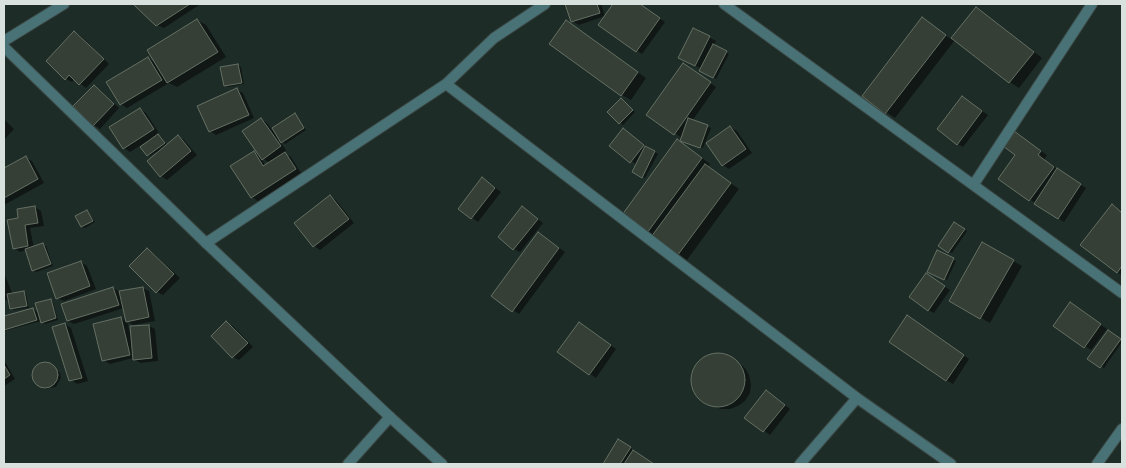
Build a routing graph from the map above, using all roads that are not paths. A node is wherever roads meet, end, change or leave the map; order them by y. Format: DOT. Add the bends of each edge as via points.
graph roads {
  1 [pos="64,4"];
  2 [pos="545,4"];
  3 [pos="724,4"];
  4 [pos="1092,4"];
  5 [pos="4,41"];
  6 [pos="4,47"];
  7 [pos="446,84"];
  8 [pos="974,184"];
  9 [pos="206,243"];
  10 [pos="1122,293"];
  11 [pos="857,398"];
  12 [pos="390,417"];
  13 [pos="1122,429"];
  14 [pos="348,464"];
  15 [pos="442,464"];
  16 [pos="800,464"];
  17 [pos="951,464"];
  18 [pos="1098,464"];
  1 -- 5 [label="street"];
  2 -- 7 [label="street" via="494,38"];
  3 -- 8 [label="street"];
  4 -- 8 [label="street"];
  6 -- 9 [label="street"];
  7 -- 9 [label="street"];
  7 -- 11 [label="street"];
  8 -- 10 [label="street"];
  9 -- 12 [label="street"];
  11 -- 16 [label="street"];
  11 -- 17 [label="street"];
  12 -- 14 [label="street"];
  12 -- 15 [label="street"];
  13 -- 18 [label="street"];
}
